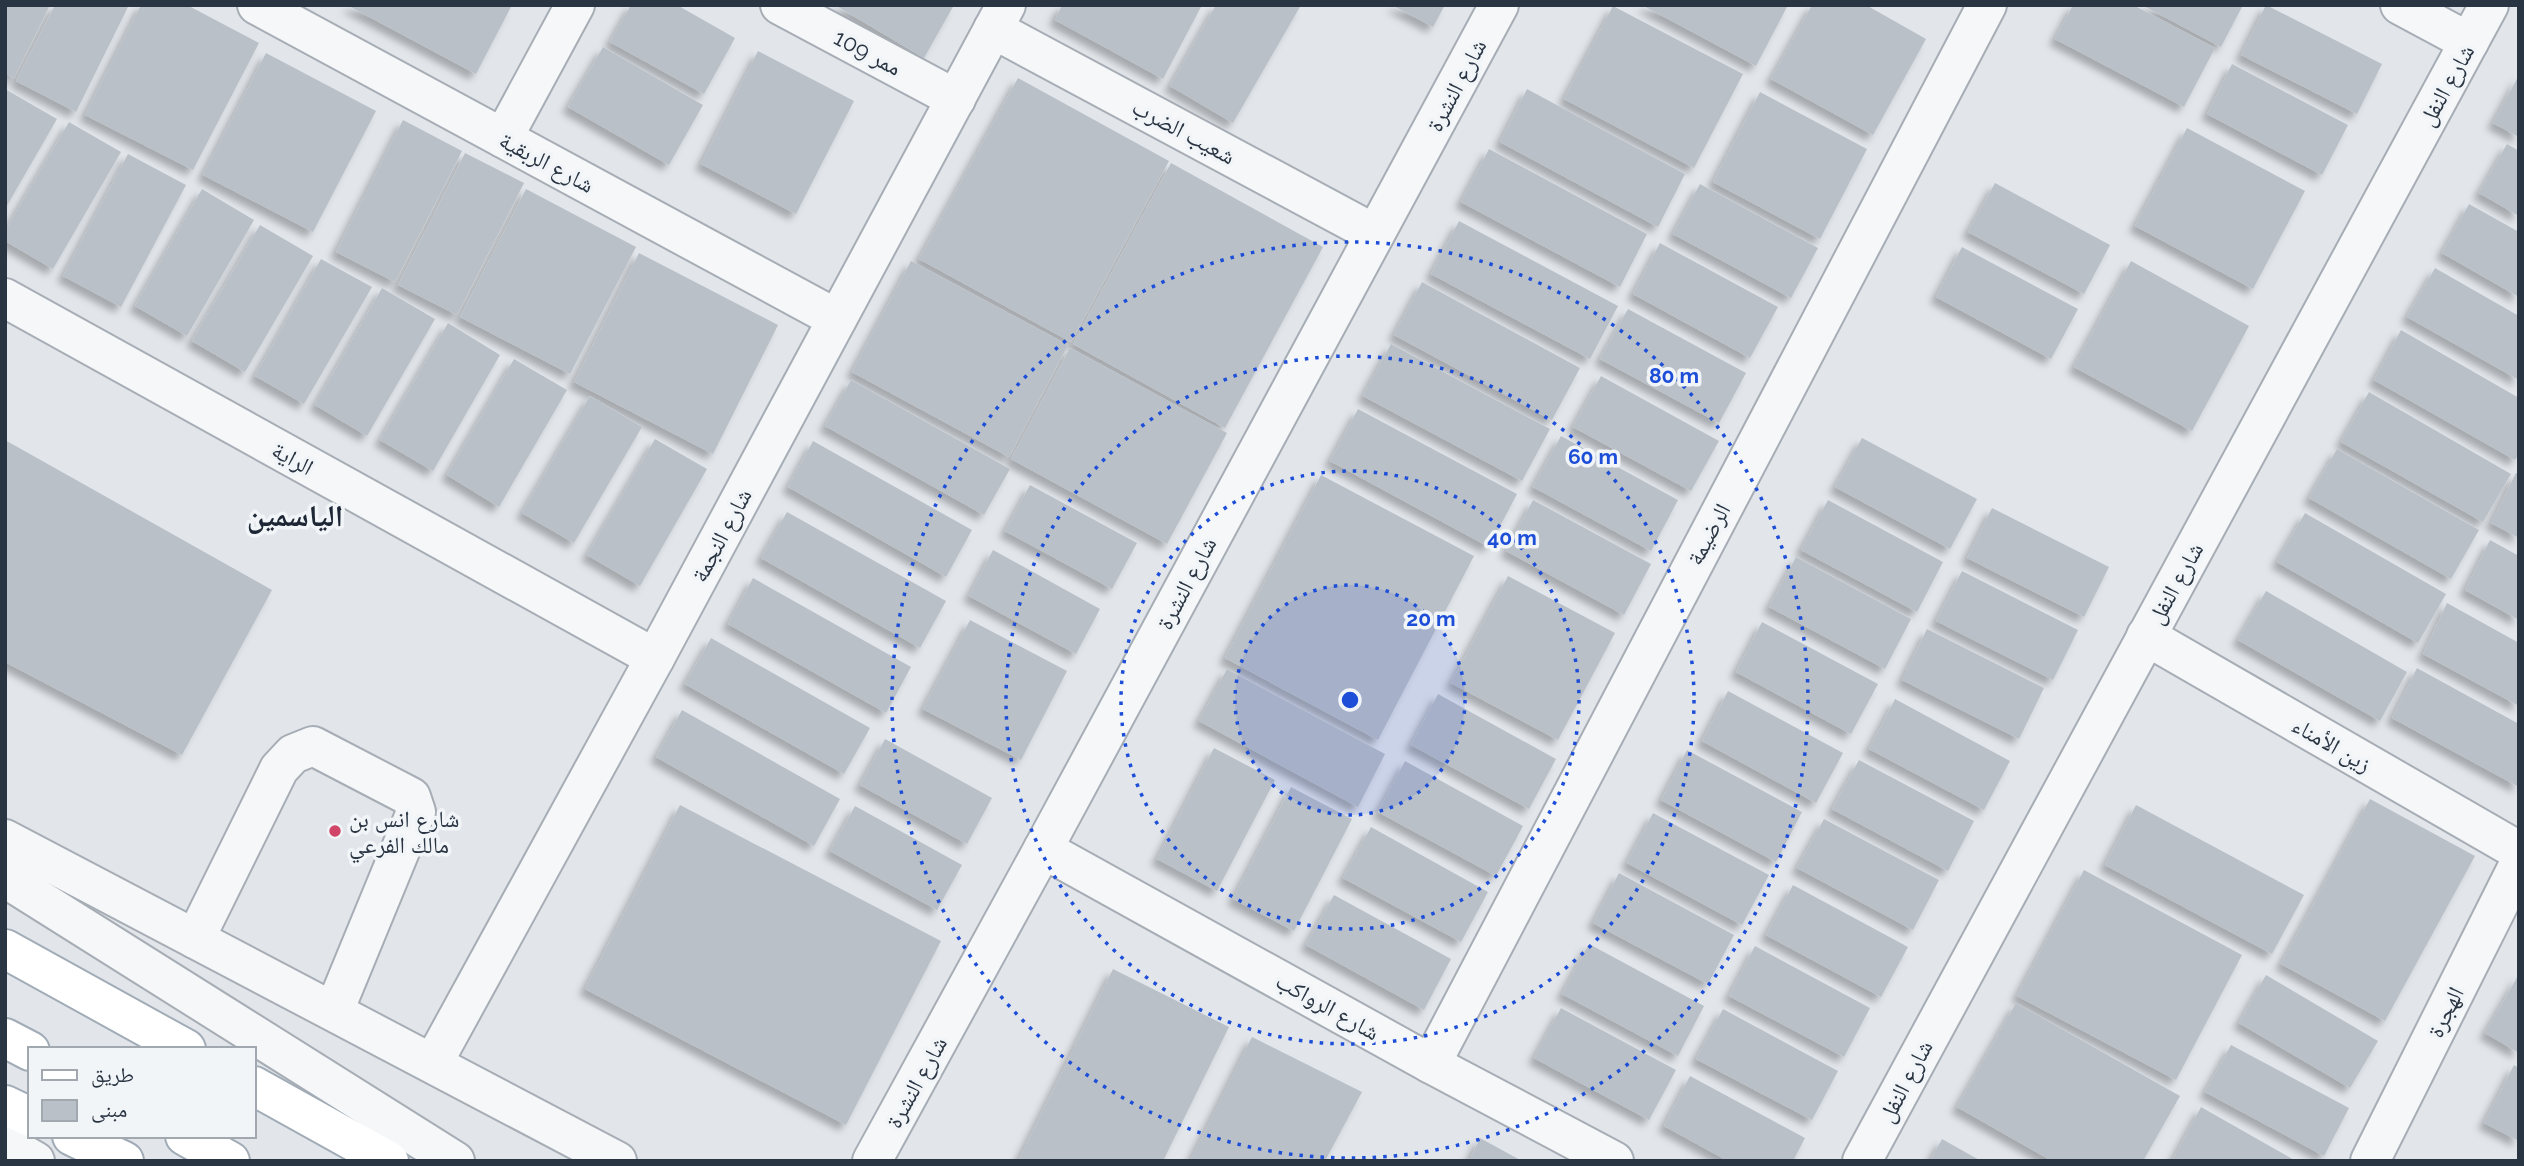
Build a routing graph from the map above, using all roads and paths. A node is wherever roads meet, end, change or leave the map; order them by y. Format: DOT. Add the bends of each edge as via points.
graph roads {
  1 [pos="257,5"];
  2 [pos="575,5"];
  3 [pos="780,5"];
  4 [pos="1499,5"];
  5 [pos="1987,5"];
  6 [pos="2400,5"];
  7 [pos="2489,5"];
  8 [pos="1000,17"];
  9 [pos="2469,43"];
  10 [pos="956,99"];
  11 [pos="503,138"];
  12 [pos="1375,234"];
  13 [pos="5,298"];
  14 [pos="837,319"];
  15 [pos="2146,636"];
  16 [pos="655,658"];
  17 [pos="5,839"];
  18 [pos="1043,849"];
  19 [pos="2519,852"];
  20 [pos="2519,864"];
  21 [pos="5,878"];
  22 [pos="195,939"];
  23 [pos="5,949"];
  24 [pos="334,1011"];
  25 [pos="5,1038"];
  26 [pos="182,1047"];
  27 [pos="28,1050"];
  28 [pos="433,1063"];
  29 [pos="1431,1064"];
  30 [pos="256,1087"];
  31 [pos="5,1105"];
  32 [pos="28,1116"];
  33 [pos="76,1138"];
  34 [pos="189,1138"];
  35 [pos="5,1144"];
  36 [pos="2378,1158"];
  37 [pos="35,1161"];
  38 [pos="124,1161"];
  39 [pos="230,1161"];
  40 [pos="388,1161"];
  41 [pos="455,1161"];
  42 [pos="617,1161"];
  43 [pos="872,1161"];
  44 [pos="1614,1161"];
  45 [pos="1862,1161"];
  1 -- 11 [label="street, شارع الربقية"];
  2 -- 11 [label="street"];
  3 -- 10 [label="street, ممر 109"];
  4 -- 12 [label="street, شارع النشرة"];
  5 -- 29 [label="street, الرضيمة"];
  6 -- 9 [label="street"];
  7 -- 9 [label="street, شارع النفل"];
  8 -- 10 [label="street, شارع النجمة"];
  8 -- 12 [label="street, شعيب الضرب"];
  9 -- 15 [label="street, شارع النفل"];
  10 -- 14 [label="street, شارع النجمة"];
  11 -- 14 [label="street, شارع الربقية"];
  12 -- 18 [label="street, شارع النشرة"];
  13 -- 16 [label="street, الراية"];
  14 -- 16 [label="street, شارع النجمة"];
  15 -- 19 [label="street, زين الأمناء"];
  15 -- 45 [label="street, شارع النفل"];
  16 -- 28 [label="street, شارع النجمة"];
  17 -- 22 [label="street"];
  18 -- 29 [label="street, شارع الرواكب"];
  18 -- 43 [label="street, شارع النشرة"];
  20 -- 36 [label="street, الهجرة"];
  21 -- 41 [label="street"];
  22 -- 24 [label="street"];
  22 -- 24 [label="street" via="279,769 293,754 313,746 387,783 411,797 416,812"];
  23 -- 26 [label="main road"];
  24 -- 28 [label="street"];
  25 -- 27 [label="main road"];
  28 -- 42 [label="street"];
  29 -- 44 [label="street, شارع الرواكب"];
  30 -- 40 [label="main road"];
  31 -- 32 [label="main road"];
  33 -- 38 [label="main road"];
  34 -- 39 [label="main road"];
  35 -- 37 [label="street"];
}
